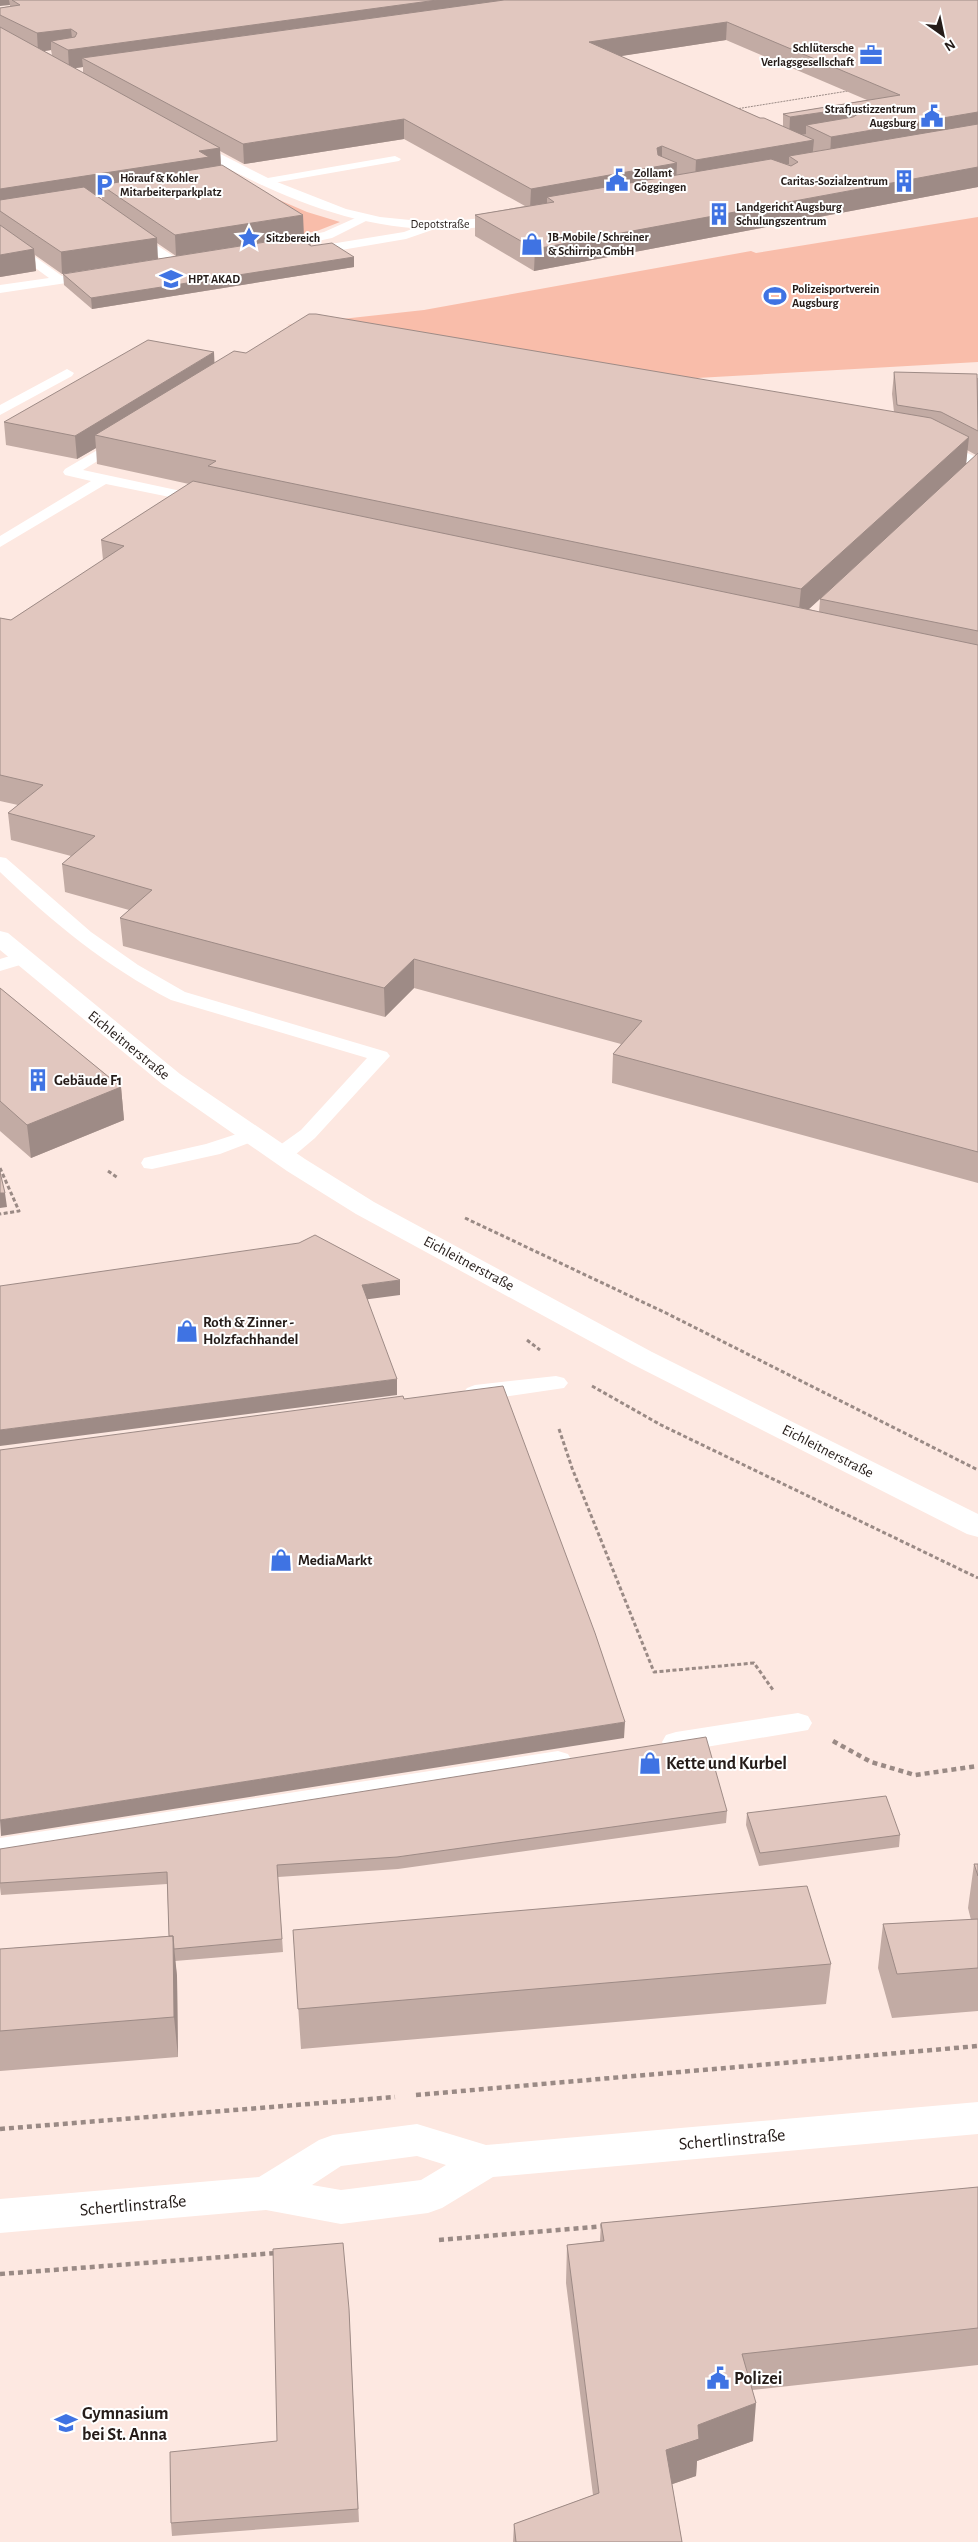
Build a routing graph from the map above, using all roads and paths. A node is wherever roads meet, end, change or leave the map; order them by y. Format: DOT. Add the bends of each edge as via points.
graph roads {
  1 [pos="853,90"];
  2 [pos="728,111"];
  3 [pos="176,135"];
  4 [pos="395,159"];
  5 [pos="328,171"];
  6 [pos="339,177"];
  7 [pos="257,179"];
  8 [pos="232,180"];
  9 [pos="528,216"];
  10 [pos="362,219"];
  11 [pos="428,227"];
  12 [pos="125,228"];
  13 [pos="0,236"];
  14 [pos="155,265"];
  15 [pos="107,273"];
  16 [pos="60,280"];
  17 [pos="0,289"];
  18 [pos="67,373"];
  19 [pos="0,412"];
  20 [pos="136,431"];
  21 [pos="923,438"];
  22 [pos="978,464"];
  23 [pos="963,478"];
  24 [pos="104,479"];
  25 [pos="220,503"];
  26 [pos="0,542"];
  27 [pos="0,862"];
  28 [pos="0,938"];
  29 [pos="11,962"];
  30 [pos="252,1135"];
  31 [pos="281,1155"];
  32 [pos="152,1163"];
  33 [pos="0,1168"];
  34 [pos="0,1214"];
  35 [pos="460,1215"];
  36 [pos="556,1383"];
  37 [pos="449,1397"];
  38 [pos="559,1429"];
  39 [pos="978,1470"];
  40 [pos="978,1526"];
  41 [pos="798,1723"];
  42 [pos="650,1746"];
  43 [pos="581,1757"];
  44 [pos="978,1766"];
  45 [pos="0,1849"];
  46 [pos="978,2046"];
  47 [pos="407,2096"];
  48 [pos="397,2097"];
  49 [pos="978,2118"];
  50 [pos="0,2129"];
  51 [pos="486,2161"];
  52 [pos="266,2193"];
  53 [pos="0,2216"];
  54 [pos="612,2225"];
  55 [pos="433,2240"];
  56 [pos="285,2252"];
  57 [pos="0,2274"];
  1 -- 2 [label="path"];
  3 -- 7 [label="street, Depotstraße"];
  4 -- 5 [label="lane"];
  5 -- 6 [label="lane"];
  5 -- 7 [label="lane"];
  7 -- 8 [label="lane"];
  7 -- 10 [label="street, Depotstraße" via="328,210"];
  9 -- 11 [label="street, Depotstraße"];
  10 -- 11 [label="street, Depotstraße"];
  10 -- 11 [label="lane" via="319,238 273,252 406,235"];
  12 -- 14 [label="lane" via="179,261"];
  13 -- 16 [label="lane"];
  15 -- 16 [label="lane"];
  16 -- 17 [label="lane"];
  18 -- 19 [label="lane"];
  20 -- 24 [label="lane" via="70,472"];
  21 -- 22 [label="lane"];
  22 -- 23 [label="lane"];
  24 -- 25 [label="lane"];
  24 -- 26 [label="lane"];
  27 -- 31 [label="lane" via="110,955 154,984 178,996 380,1056 308,1134"];
  28 -- 29 [label="street, Eichleitnerstraße"];
  29 -- 30 [label="street, Eichleitnerstraße"];
  30 -- 31 [label="street, Eichleitnerstraße"];
  30 -- 32 [label="lane" via="212,1149"];
  31 -- 40 [label="street, Eichleitnerstraße" via="366,1208 642,1358"];
  33 -- 34 [label="path" via="19,1212"];
  35 -- 39 [label="path" via="668,1314"];
  36 -- 37 [label="lane"];
  38 -- 41 [label="path" via="654,1672 754,1663"];
  41 -- 42 [label="lane"];
  41 -- 44 [label="path" via="871,1762 915,1775"];
  43 -- 45 [label="lane"];
  46 -- 47 [label="path"];
  48 -- 50 [label="path"];
  49 -- 51 [label="street, Schertlinstraße"];
  51 -- 52 [label="street, Schertlinstraße" via="428,2196 341,2207"];
  51 -- 52 [label="street, Schertlinstraße" via="417,2140 333,2151"];
  52 -- 53 [label="street, Schertlinstraße"];
  54 -- 55 [label="path"];
  56 -- 57 [label="path"];
}
